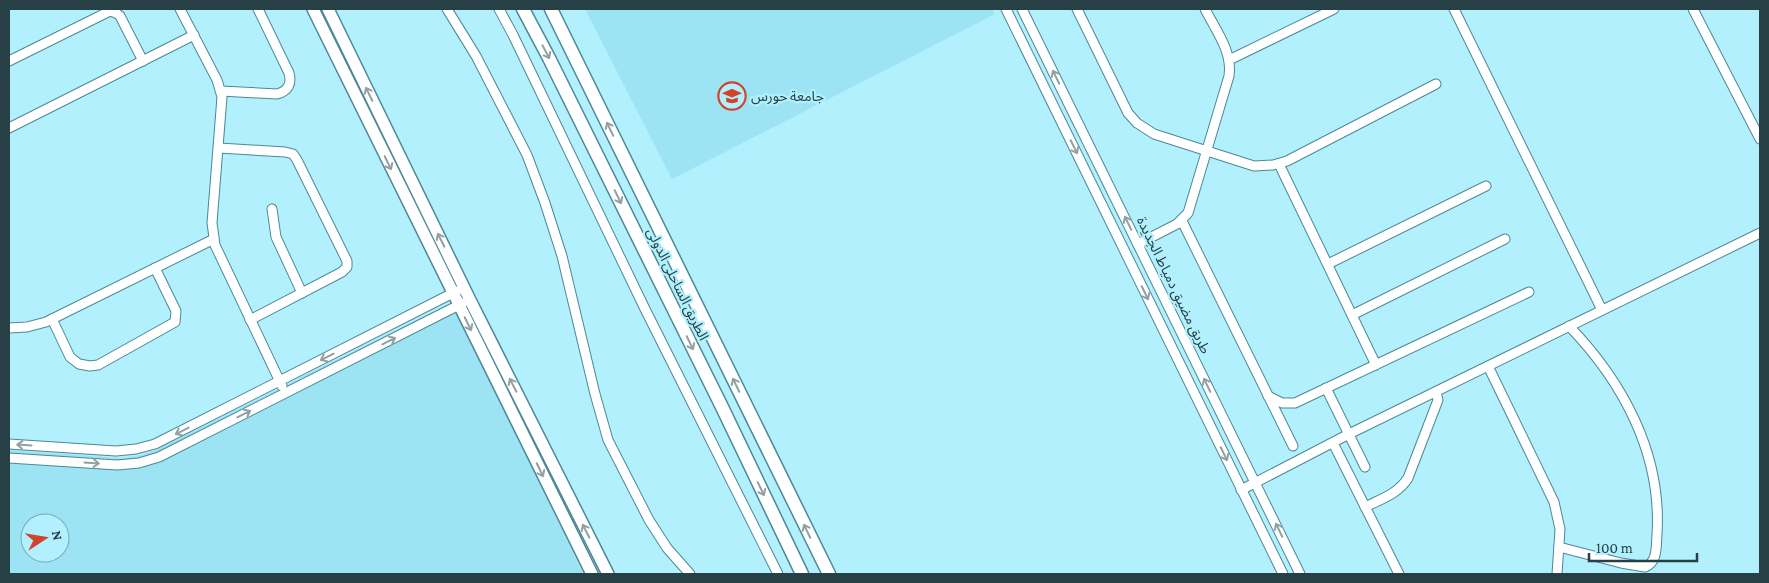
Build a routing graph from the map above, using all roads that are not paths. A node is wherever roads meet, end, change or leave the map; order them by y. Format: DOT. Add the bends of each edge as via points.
graph roads {
  1 [pos="180,9"];
  2 [pos="258,9"];
  3 [pos="313,9"];
  4 [pos="328,9"];
  5 [pos="447,9"];
  6 [pos="498,9"];
  7 [pos="523,9"];
  8 [pos="551,9"];
  9 [pos="1006,9"];
  10 [pos="1022,9"];
  11 [pos="1077,9"];
  12 [pos="1205,9"];
  13 [pos="1334,9"];
  14 [pos="1454,9"];
  15 [pos="1694,9"];
  16 [pos="194,35"];
  17 [pos="1229,60"];
  18 [pos="9,61"];
  19 [pos="143,61"];
  20 [pos="1436,84"];
  21 [pos="221,91"];
  22 [pos="9,128"];
  23 [pos="1760,139"];
  24 [pos="219,148"];
  25 [pos="1207,151"];
  26 [pos="1279,164"];
  27 [pos="1110,185"];
  28 [pos="1486,186"];
  29 [pos="1097,192"];
  30 [pos="272,209"];
  31 [pos="1182,220"];
  32 [pos="1760,233"];
  33 [pos="214,239"];
  34 [pos="1505,239"];
  35 [pos="1138,244"];
  36 [pos="1328,264"];
  37 [pos="156,268"];
  38 [pos="464,288"];
  39 [pos="1529,292"];
  40 [pos="302,293"];
  41 [pos="452,294"];
  42 [pos="470,300"];
  43 [pos="458,306"];
  44 [pos="1602,310"];
  45 [pos="1352,315"];
  46 [pos="52,319"];
  47 [pos="250,320"];
  48 [pos="1569,326"];
  49 [pos="9,328"];
  50 [pos="1376,365"];
  51 [pos="1488,366"];
  52 [pos="280,381"];
  53 [pos="1326,388"];
  54 [pos="1436,392"];
  55 [pos="286,393"];
  56 [pos="1268,396"];
  57 [pos="1349,434"];
  58 [pos="1333,443"];
  59 [pos="9,444"];
  60 [pos="1293,446"];
  61 [pos="66,448"];
  62 [pos="9,458"];
  63 [pos="65,461"];
  64 [pos="1366,467"];
  65 [pos="1255,483"];
  66 [pos="1241,490"];
  67 [pos="1365,507"];
  68 [pos="1559,547"];
  69 [pos="592,574"];
  70 [pos="608,574"];
  71 [pos="690,574"];
  72 [pos="778,574"];
  73 [pos="802,574"];
  74 [pos="828,574"];
  75 [pos="1283,574"];
  76 [pos="1300,574"];
  77 [pos="1398,574"];
  78 [pos="1557,574"];
  1 -- 16 [label="street"];
  2 -- 21 [label="street" via="289,73 289,85 277,94"];
  3 -- 41 [label="main road, one-way"];
  38 -- 4 [label="main road, one-way"];
  5 -- 71 [label="street" via="476,56 519,139 546,203 608,440 649,520 667,548"];
  6 -- 72 [label="street"];
  7 -- 73 [label="highway, الطريق الساحلى الدولى, one-way" via="717,396"];
  74 -- 8 [label="highway, الطريق الساحلى الدولى, one-way"];
  9 -- 29 [label="street, طريق مضيق دمياط الجديدة, one-way"];
  27 -- 10 [label="street, طريق مضيق دمياط الجديدة, one-way"];
  11 -- 25 [label="street" via="1128,113 1154,134"];
  12 -- 17 [label="street"];
  13 -- 17 [label="street"];
  14 -- 44 [label="street"];
  15 -- 23 [label="street"];
  16 -- 19 [label="street"];
  16 -- 21 [label="street"];
  17 -- 25 [label="street" via="1229,76"];
  18 -- 19 [label="street" via="116,12"];
  19 -- 22 [label="street"];
  20 -- 26 [label="street"];
  21 -- 24 [label="street"];
  24 -- 33 [label="street" via="212,223"];
  24 -- 40 [label="street" via="285,152 297,160 347,264 342,272"];
  25 -- 26 [label="street" via="1254,166"];
  25 -- 31 [label="street" via="1190,208"];
  26 -- 36 [label="street"];
  27 -- 29 [label="street"];
  35 -- 27 [label="street, طريق مضيق دمياط الجديدة, one-way"];
  28 -- 36 [label="street"];
  29 -- 66 [label="street, طريق مضيق دمياط الجديدة, one-way"];
  30 -- 40 [label="street" via="276,237"];
  31 -- 35 [label="street"];
  31 -- 56 [label="street"];
  32 -- 44 [label="street"];
  33 -- 37 [label="street"];
  33 -- 47 [label="street"];
  34 -- 45 [label="street"];
  65 -- 35 [label="street, طريق مضيق دمياط الجديدة, one-way"];
  36 -- 45 [label="street"];
  37 -- 46 [label="street"];
  37 -- 46 [label="street" via="176,311 175,322 98,365 83,365 70,357"];
  38 -- 41 [label="street"];
  38 -- 42 [label="main road"];
  39 -- 50 [label="street"];
  40 -- 47 [label="street"];
  41 -- 43 [label="main road"];
  41 -- 52 [label="street, one-way"];
  42 -- 43 [label="street"];
  70 -- 42 [label="main road, one-way"];
  55 -- 43 [label="street, one-way"];
  43 -- 69 [label="main road, one-way"];
  44 -- 48 [label="street"];
  45 -- 50 [label="street"];
  46 -- 49 [label="street" via="27,327"];
  47 -- 52 [label="street"];
  48 -- 51 [label="street"];
  48 -- 68 [label="street" via="1603,366 1635,419 1653,479 1657,531 1655,558 1645,568"];
  50 -- 53 [label="street"];
  51 -- 54 [label="street"];
  51 -- 68 [label="street" via="1554,502 1560,529"];
  52 -- 55 [label="street"];
  52 -- 61 [label="street, one-way" via="145,447 126,451"];
  53 -- 56 [label="street" via="1291,404"];
  53 -- 57 [label="street"];
  54 -- 57 [label="street"];
  54 -- 67 [label="street" via="1438,400 1408,478 1400,489"];
  63 -- 55 [label="street, one-way" via="122,464 149,460"];
  56 -- 60 [label="street"];
  57 -- 58 [label="street"];
  57 -- 64 [label="street"];
  58 -- 65 [label="street"];
  58 -- 67 [label="street"];
  61 -- 59 [label="street, one-way"];
  61 -- 63 [label="street"];
  62 -- 63 [label="street"];
  65 -- 66 [label="street"];
  76 -- 65 [label="street, طريق مضيق دمياط الجديدة, one-way"];
  66 -- 75 [label="street, طريق مضيق دمياط الجديدة"];
  67 -- 77 [label="street"];
  68 -- 78 [label="street"];
}
